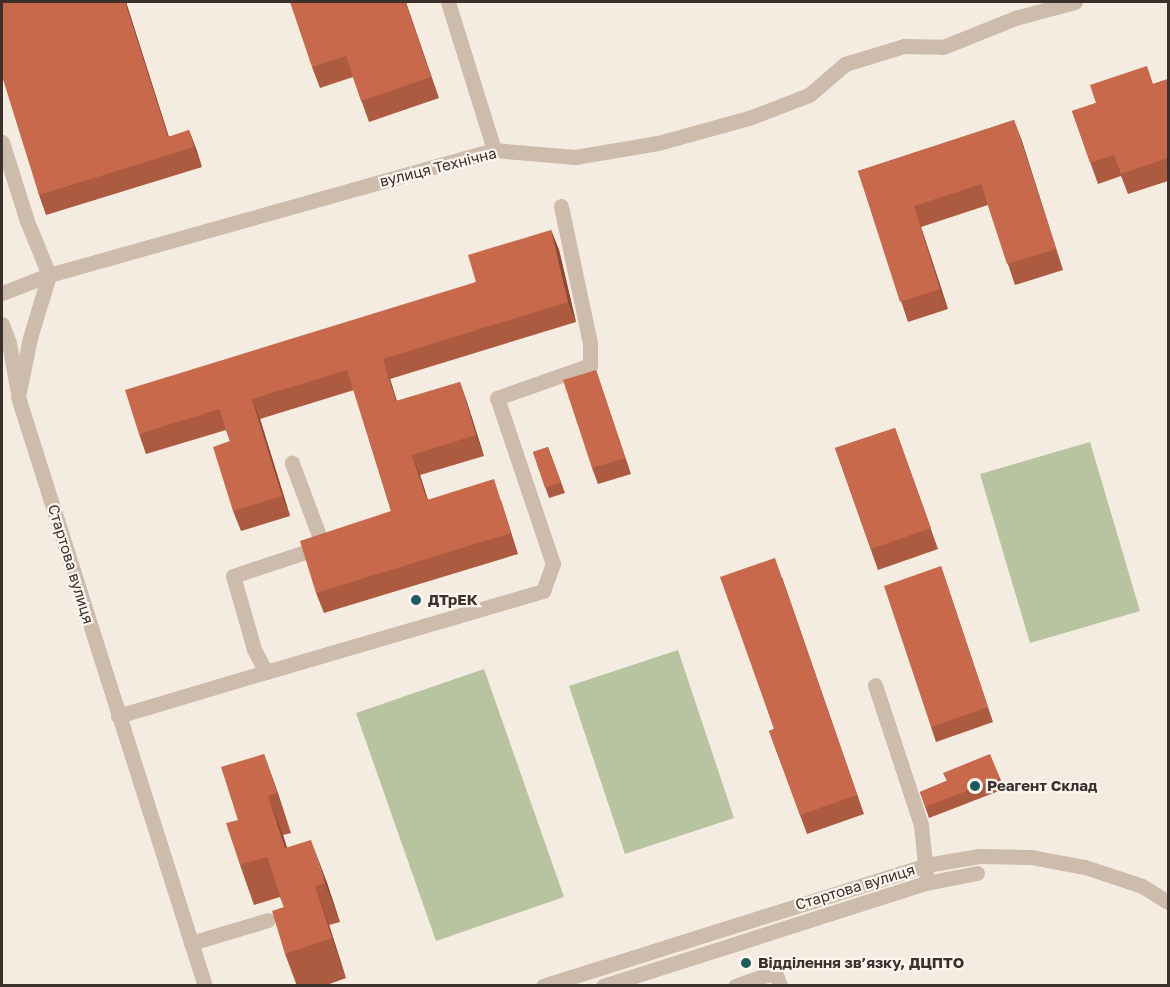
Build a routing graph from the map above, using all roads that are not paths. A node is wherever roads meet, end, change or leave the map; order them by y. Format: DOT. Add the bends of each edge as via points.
graph roads {
  1 [pos="448,2"];
  2 [pos="1075,2"];
  3 [pos="2,142"];
  4 [pos="494,150"];
  5 [pos="561,206"];
  6 [pos="49,275"];
  7 [pos="2,293"];
  8 [pos="2,324"];
  9 [pos="18,397"];
  10 [pos="292,463"];
  11 [pos="266,672"];
  12 [pos="875,684"];
  13 [pos="118,716"];
  14 [pos="926,865"];
  15 [pos="977,873"];
  16 [pos="926,883"];
  17 [pos="1168,902"];
  18 [pos="267,920"];
  19 [pos="191,944"];
  20 [pos="205,986"];
  21 [pos="543,986"];
  22 [pos="603,986"];
  23 [pos="735,986"];
  24 [pos="780,986"];
  1 -- 4 [label="street"];
  2 -- 4 [label="street, вулиця Технічна" via="1015,18 943,47 904,46 845,64 809,95 749,118 658,143 575,158"];
  3 -- 6 [label="street"];
  4 -- 6 [label="street, вулиця Технічна"];
  5 -- 11 [label="street" via="590,343 590,365 497,398 552,564 543,591"];
  6 -- 7 [label="street, вулиця Технічна"];
  6 -- 9 [label="street, Стартова вулиця"];
  8 -- 9 [label="street"];
  9 -- 13 [label="street, Стартова вулиця"];
  10 -- 11 [label="street" via="323,546 233,576 254,649"];
  11 -- 13 [label="street"];
  12 -- 14 [label="street" via="921,825"];
  13 -- 19 [label="street, Стартова вулиця"];
  14 -- 16 [label="street"];
  14 -- 17 [label="street, Стартова вулиця" via="979,856 1031,857 1085,867 1142,886"];
  14 -- 21 [label="street, Стартова вулиця"];
  15 -- 16 [label="street, Стартова вулиця"];
  16 -- 22 [label="street, Стартова вулиця"];
  18 -- 19 [label="street"];
  19 -- 20 [label="street, Стартова вулиця"];
  23 -- 24 [label="street" via="775,972"];
}
